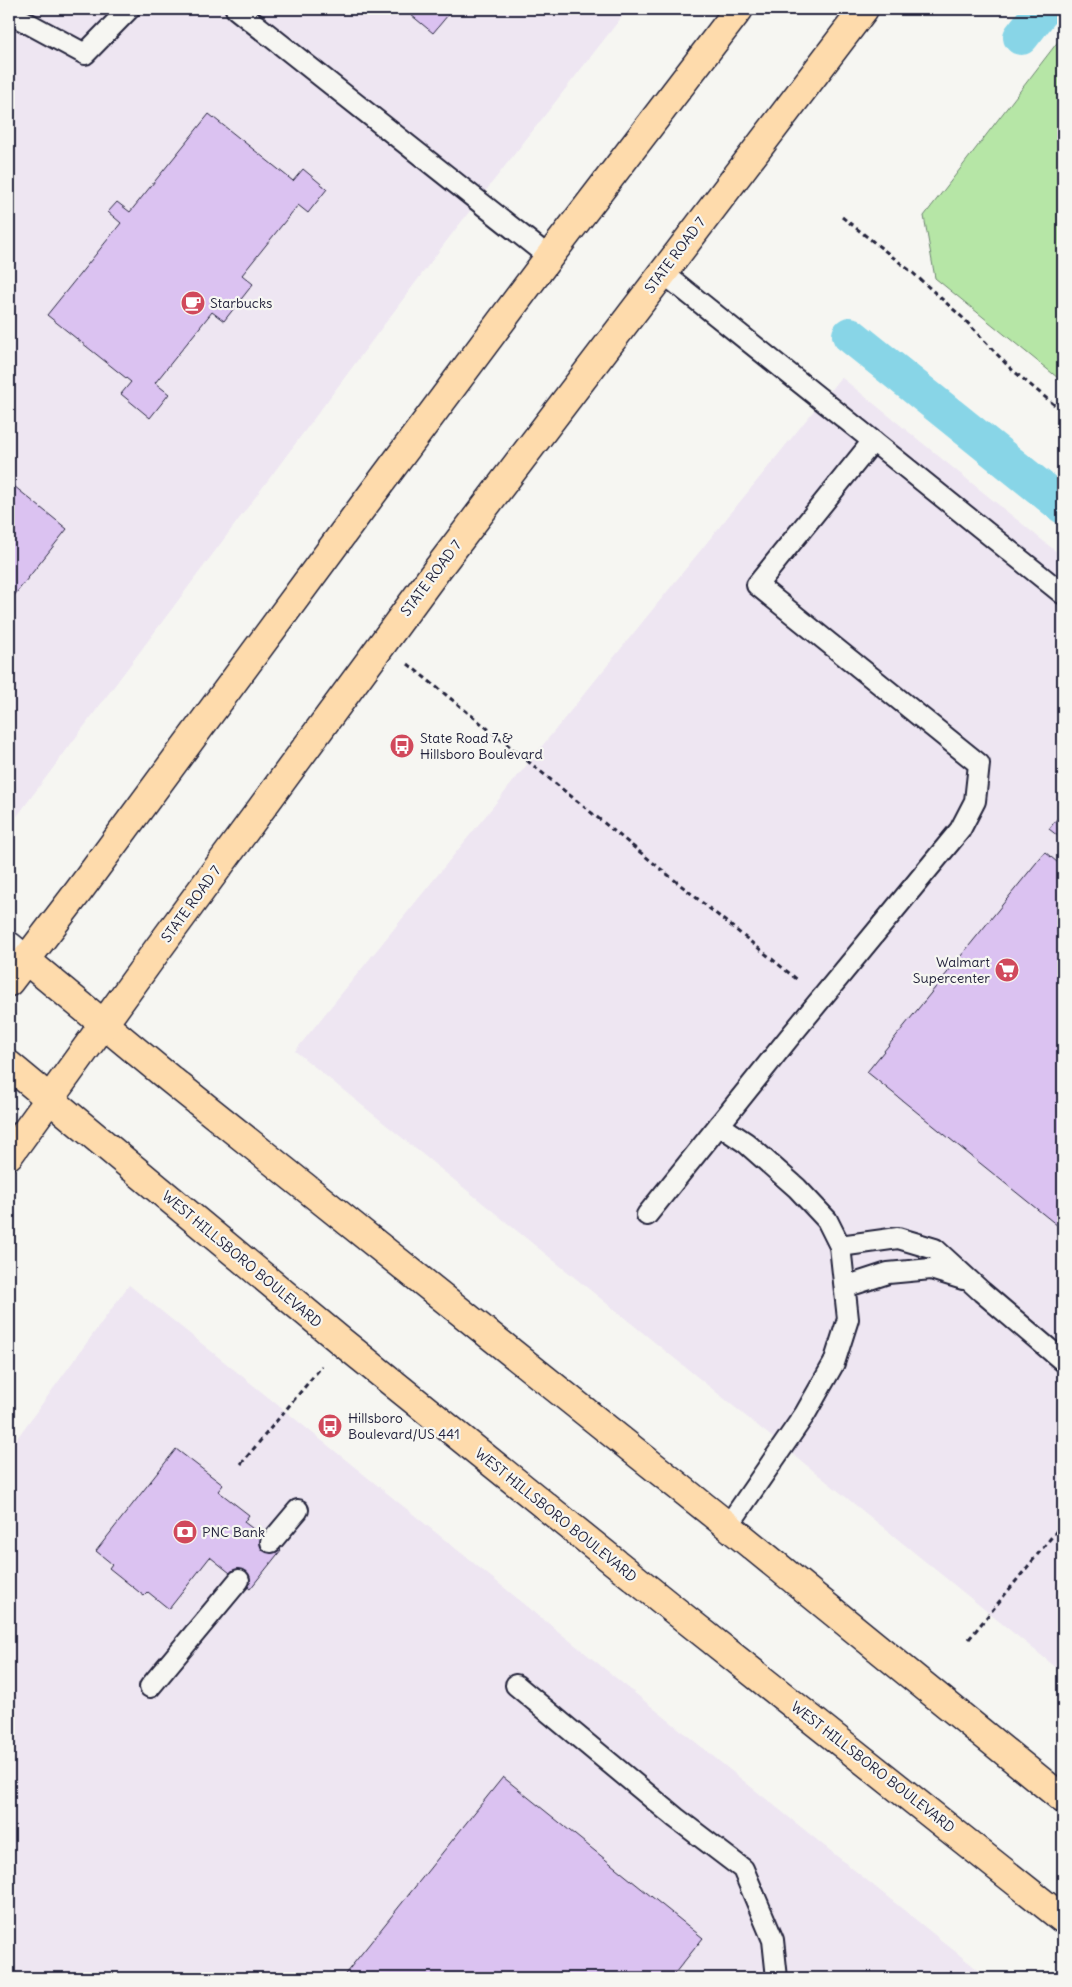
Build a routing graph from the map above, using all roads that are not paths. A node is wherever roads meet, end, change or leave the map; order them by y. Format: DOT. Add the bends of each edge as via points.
graph roads {
  1 [pos="129,9"];
  2 [pos="236,9"];
  3 [pos="739,9"];
  4 [pos="864,9"];
  5 [pos="9,14"];
  6 [pos="549,257"];
  7 [pos="662,272"];
  8 [pos="873,441"];
  9 [pos="1063,594"];
  10 [pos="17,953"];
  11 [pos="9,982"];
  12 [pos="103,1025"];
  13 [pos="9,1065"];
  14 [pos="50,1099"];
  15 [pos="719,1125"];
  16 [pos="9,1156"];
  17 [pos="647,1215"];
  18 [pos="840,1246"];
  19 [pos="970,1281"];
  20 [pos="845,1287"];
  21 [pos="1063,1361"];
  22 [pos="298,1510"];
  23 [pos="728,1526"];
  24 [pos="271,1542"];
  25 [pos="239,1580"];
  26 [pos="516,1685"];
  27 [pos="150,1687"];
  28 [pos="1063,1799"];
  29 [pos="1058,1913"];
  30 [pos="777,1978"];
  1 -- 5 [label="lane" via="85,54"];
  2 -- 6 [label="lane"];
  3 -- 6 [label="main road"];
  4 -- 7 [label="main road, STATE ROAD 7"];
  6 -- 10 [label="main road" via="78,892"];
  7 -- 8 [label="lane"];
  7 -- 12 [label="main road, STATE ROAD 7" via="382,644"];
  8 -- 9 [label="lane"];
  8 -- 15 [label="lane" via="757,586 979,764 975,801 960,830"];
  10 -- 11 [label="main road"];
  10 -- 12 [label="main road"];
  12 -- 14 [label="main road, STATE ROAD 7"];
  12 -- 23 [label="main road"];
  13 -- 14 [label="main road, WEST HILLSBORO BOULEVARD"];
  14 -- 16 [label="main road, STATE ROAD 7"];
  14 -- 29 [label="main road, WEST HILLSBORO BOULEVARD" via="342,1342 668,1606"];
  15 -- 17 [label="lane"];
  15 -- 18 [label="lane" via="746,1143 798,1188 827,1220"];
  18 -- 19 [label="lane" via="898,1238 935,1249"];
  18 -- 20 [label="lane"];
  19 -- 20 [label="lane" via="931,1269 888,1273"];
  19 -- 21 [label="lane"];
  20 -- 23 [label="lane" via="848,1319 834,1363 805,1414"];
  22 -- 24 [label="lane"];
  23 -- 28 [label="main road"];
  25 -- 27 [label="lane"];
  26 -- 30 [label="lane" via="676,1818 743,1869 774,1940"];
}
